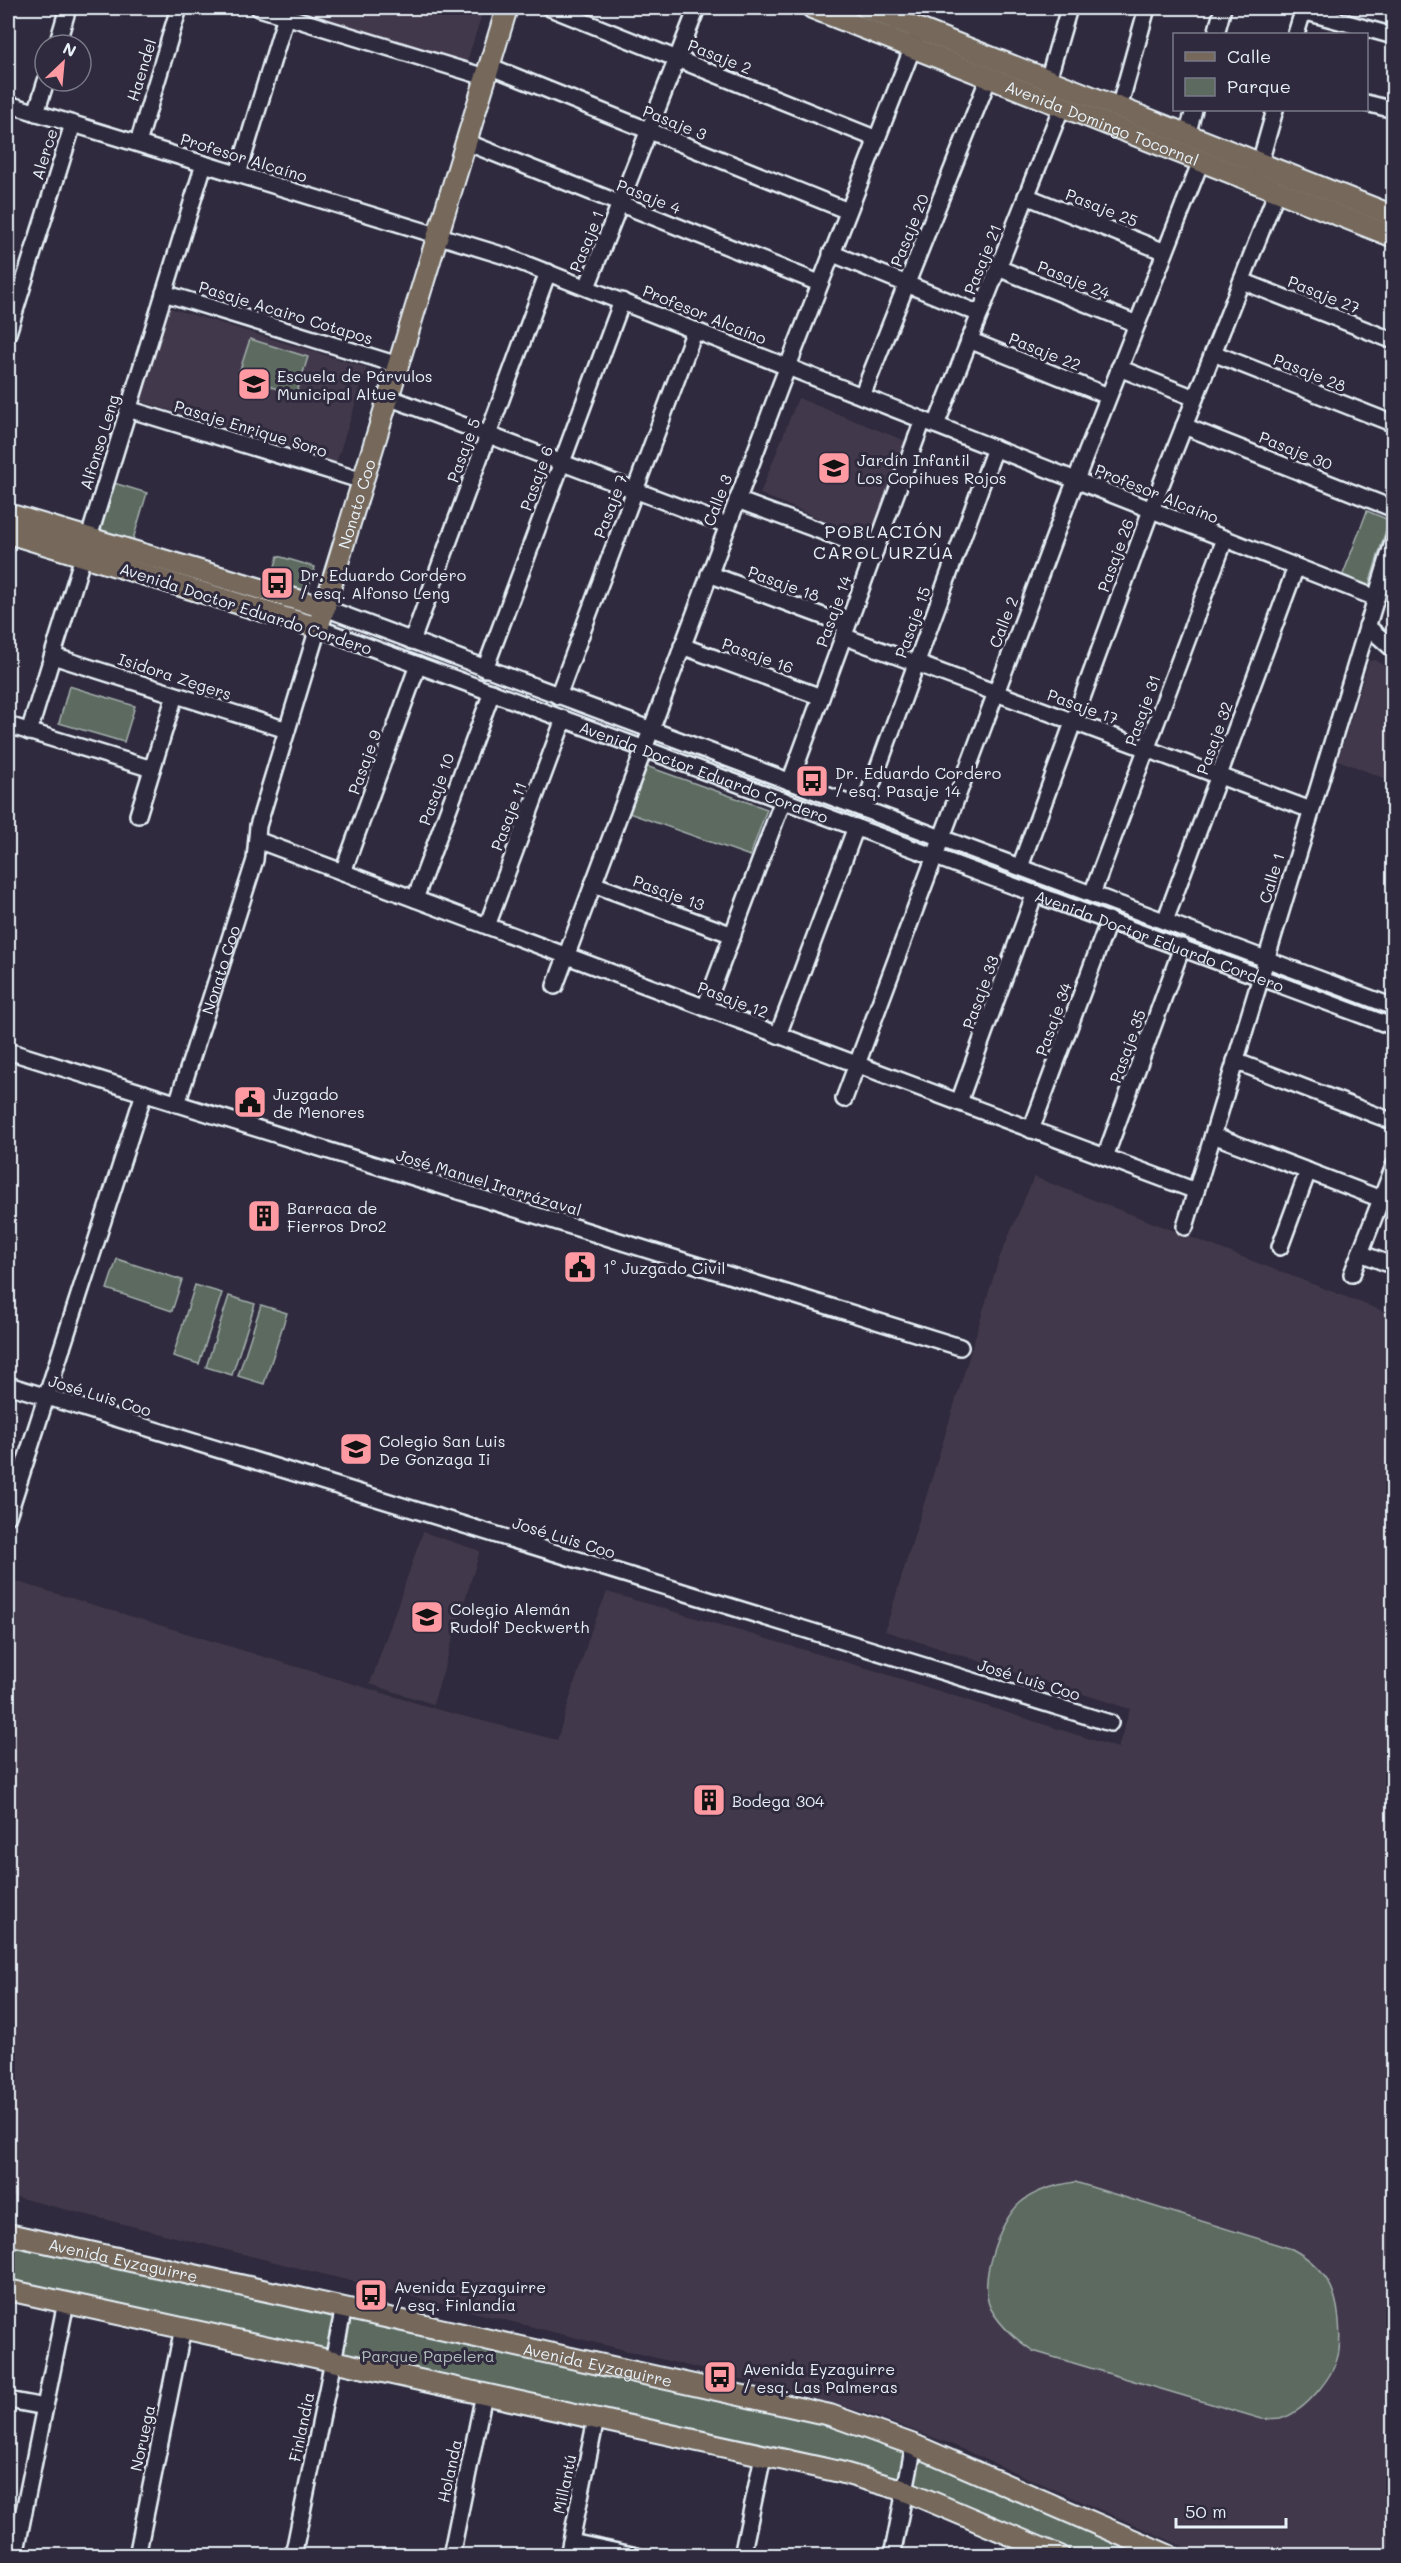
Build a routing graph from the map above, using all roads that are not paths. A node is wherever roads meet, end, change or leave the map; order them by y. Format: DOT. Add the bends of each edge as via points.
graph roads {
  1 [pos="68,8"];
  2 [pos="179,8"];
  3 [pos="259,8"];
  4 [pos="507,8"];
  5 [pos="550,8"];
  6 [pos="697,8"];
  7 [pos="812,8"];
  8 [pos="866,8"];
  9 [pos="1069,8"];
  10 [pos="1147,8"];
  11 [pos="1223,8"];
  12 [pos="1304,9"];
  13 [pos="893,12"];
  14 [pos="286,16"];
  15 [pos="920,29"];
  16 [pos="61,33"];
  17 [pos="1216,33"];
  18 [pos="1296,33"];
  19 [pos="1394,36"];
  20 [pos="886,37"];
  21 [pos="913,47"];
  22 [pos="677,58"];
  23 [pos="487,71"];
  24 [pos="989,77"];
  25 [pos="1048,80"];
  26 [pos="42,93"];
  27 [pos="1368,103"];
  28 [pos="8,104"];
  29 [pos="1062,106"];
  30 [pos="1119,108"];
  31 [pos="1394,110"];
  32 [pos="1194,111"];
  33 [pos="1275,111"];
  34 [pos="36,113"];
  35 [pos="73,124"];
  36 [pos="649,130"];
  37 [pos="1187,135"];
  38 [pos="876,139"];
  39 [pos="466,142"];
  40 [pos="138,143"];
  41 [pos="1201,161"];
  42 [pos="1260,163"];
  43 [pos="204,164"];
  44 [pos="238,174"];
  45 [pos="1254,182"];
  46 [pos="1277,191"];
  47 [pos="1026,196"];
  48 [pos="620,203"];
  49 [pos="848,211"];
  50 [pos="1394,216"];
  51 [pos="438,234"];
  52 [pos="1394,237"];
  53 [pos="1165,252"];
  54 [pos="831,253"];
  55 [pos="998,268"];
  56 [pos="548,272"];
  57 [pos="1242,281"];
  58 [pos="819,283"];
  59 [pos="907,284"];
  60 [pos="587,287"];
  61 [pos="164,292"];
  62 [pos="622,301"];
  63 [pos="980,314"];
  64 [pos="1137,324"];
  65 [pos="695,330"];
  66 [pos="8,333"];
  67 [pos="969,340"];
  68 [pos="1394,341"];
  69 [pos="1213,352"];
  70 [pos="398,365"];
  71 [pos="788,366"];
  72 [pos="1119,368"];
  73 [pos="862,396"];
  74 [pos="1108,396"];
  75 [pos="388,397"];
  76 [pos="1195,398"];
  77 [pos="128,409"];
  78 [pos="930,422"];
  79 [pos="1394,424"];
  80 [pos="1184,426"];
  81 [pos="488,435"];
  82 [pos="995,448"];
  83 [pos="561,462"];
  84 [pos="1075,480"];
  85 [pos="363,481"];
  86 [pos="635,490"];
  87 [pos="736,500"];
  88 [pos="1394,508"];
  89 [pos="1151,510"];
  90 [pos="8,514"];
  91 [pos="727,525"];
  92 [pos="8,533"];
  93 [pos="1225,539"];
  94 [pos="1394,539"];
  95 [pos="86,547"];
  96 [pos="875,551"];
  97 [pos="1296,567"];
  98 [pos="709,574"];
  99 [pos="1376,598"];
  100 [pos="324,608"];
  101 [pos="1367,626"];
  102 [pos="318,628"];
  103 [pos="845,631"];
  104 [pos="412,641"];
  105 [pos="682,646"];
  106 [pos="1394,650"];
  107 [pos="53,656"];
  108 [pos="916,663"];
  109 [pos="418,665"];
  110 [pos="485,669"];
  111 [pos="492,692"];
  112 [pos="995,693"];
  113 [pos="175,695"];
  114 [pos="558,696"];
  115 [pos="821,697"];
  116 [pos="564,719"];
  117 [pos="1073,722"];
  118 [pos="8,725"];
  119 [pos="287,730"];
  120 [pos="651,730"];
  121 [pos="29,732"];
  122 [pos="644,748"];
  123 [pos="1146,749"];
  124 [pos="152,769"];
  125 [pos="1219,776"];
  126 [pos="790,782"];
  127 [pos="783,800"];
  128 [pos="863,809"];
  129 [pos="1311,810"];
  130 [pos="138,815"];
  131 [pos="856,827"];
  132 [pos="941,838"];
  133 [pos="257,840"];
  134 [pos="934,856"];
  135 [pos="1020,867"];
  136 [pos="343,872"];
  137 [pos="593,884"];
  138 [pos="1035,893"];
  139 [pos="1092,894"];
  140 [pos="415,899"];
  141 [pos="1109,920"];
  142 [pos="1165,921"];
  143 [pos="487,926"];
  144 [pos="733,935"];
  145 [pos="1182,947"];
  146 [pos="566,956"];
  147 [pos="1265,958"];
  148 [pos="1261,976"];
  149 [pos="555,986"];
  150 [pos="1394,1007"];
  151 [pos="705,1008"];
  152 [pos="1394,1027"];
  153 [pos="778,1035"];
  154 [pos="8,1051"];
  155 [pos="1235,1061"];
  156 [pos="857,1064"];
  157 [pos="144,1094"];
  158 [pos="844,1099"];
  159 [pos="959,1102"];
  160 [pos="177,1104"];
  161 [pos="1394,1122"];
  162 [pos="1031,1130"];
  163 [pos="1213,1135"];
  164 [pos="1106,1157"];
  165 [pos="1394,1166"];
  166 [pos="1308,1171"];
  167 [pos="1196,1191"];
  168 [pos="1381,1199"];
  169 [pos="1185,1227"];
  170 [pos="1281,1247"];
  171 [pos="1360,1253"];
  172 [pos="1394,1266"];
  173 [pos="1352,1274"];
  174 [pos="960,1347"];
  175 [pos="8,1385"];
  176 [pos="46,1397"];
  177 [pos="8,1516"];
  178 [pos="1110,1723"];
  179 [pos="8,2234"];
  180 [pos="8,2290"];
  181 [pos="66,2302"];
  182 [pos="344,2307"];
  183 [pos="183,2328"];
  184 [pos="333,2361"];
  185 [pos="483,2394"];
  186 [pos="8,2400"];
  187 [pos="45,2407"];
  188 [pos="596,2419"];
  189 [pos="914,2445"];
  190 [pos="764,2456"];
  191 [pos="906,2492"];
  192 [pos="569,2549"];
  193 [pos="15,2556"];
  194 [pos="136,2556"];
  195 [pos="293,2556"];
  196 [pos="451,2556"];
  197 [pos="637,2556"];
  198 [pos="742,2556"];
  199 [pos="892,2556"];
  200 [pos="1060,2556"];
  201 [pos="1170,2556"];
  1 -- 16 [label="street"];
  2 -- 40 [label="street, Haendel"];
  3 -- 14 [label="street, Pasaje 3"];
  4 -- 23 [label="main road, Nonato Coo"];
  5 -- 22 [label="street, Pasaje 2"];
  6 -- 22 [label="street, Pasaje 1"];
  7 -- 20 [label="main road, Avenida Domingo Tocornal"];
  8 -- 13 [label="main road, Avenida Domingo Tocornal"];
  9 -- 25 [label="street"];
  10 -- 30 [label="street"];
  11 -- 17 [label="street"];
  12 -- 18 [label="street"];
  12 -- 19 [label="street"];
  13 -- 15 [label="main road, Avenida Domingo Tocornal"];
  13 -- 20 [label="street"];
  14 -- 23 [label="street, Pasaje 3"];
  14 -- 44 [label="street"];
  15 -- 21 [label="street, Calle 3"];
  15 -- 25 [label="main road, Avenida Domingo Tocornal"];
  20 -- 21 [label="main road, Avenida Domingo Tocornal"];
  21 -- 24 [label="main road, Avenida Domingo Tocornal"];
  21 -- 38 [label="street, Calle 3"];
  22 -- 36 [label="street, Pasaje 1"];
  22 -- 38 [label="street, Pasaje 2"];
  23 -- 36 [label="street, Pasaje 3"];
  23 -- 39 [label="main road, Nonato Coo"];
  24 -- 29 [label="main road, Avenida Domingo Tocornal"];
  24 -- 59 [label="street, Pasaje 20"];
  25 -- 30 [label="main road, Avenida Domingo Tocornal"];
  26 -- 34 [label="street"];
  27 -- 31 [label="street"];
  28 -- 34 [label="street, Profesor Alcaíno"];
  29 -- 41 [label="main road, Avenida Domingo Tocornal"];
  29 -- 47 [label="street, Pasaje 21"];
  30 -- 37 [label="main road, Avenida Domingo Tocornal"];
  32 -- 37 [label="street"];
  33 -- 42 [label="street"];
  34 -- 35 [label="street, Profesor Alcaíno"];
  35 -- 40 [label="street, Profesor Alcaíno"];
  35 -- 66 [label="street, Alerce"];
  36 -- 48 [label="street, Pasaje 1"];
  36 -- 49 [label="street, Pasaje 3"];
  37 -- 42 [label="main road, Avenida Domingo Tocornal"];
  38 -- 49 [label="street, Calle 3"];
  39 -- 48 [label="street, Pasaje 4"];
  39 -- 51 [label="main road, Nonato Coo"];
  40 -- 43 [label="street, Profesor Alcaíno"];
  41 -- 45 [label="main road, Avenida Domingo Tocornal"];
  41 -- 53 [label="street, Calle 2"];
  42 -- 45 [label="street"];
  42 -- 50 [label="main road, Avenida Domingo Tocornal"];
  43 -- 44 [label="street, Profesor Alcaíno"];
  43 -- 61 [label="street, Alfonso Leng"];
  44 -- 51 [label="street, Profesor Alcaíno"];
  45 -- 46 [label="main road, Avenida Domingo Tocornal"];
  46 -- 52 [label="main road, Avenida Domingo Tocornal"];
  46 -- 57 [label="street, Pasaje 26"];
  47 -- 53 [label="street, Pasaje 25"];
  47 -- 55 [label="street, Pasaje 21"];
  48 -- 58 [label="street, Pasaje 4"];
  48 -- 60 [label="street, Pasaje 1"];
  49 -- 54 [label="street, Calle 3"];
  51 -- 56 [label="street, Profesor Alcaíno"];
  51 -- 70 [label="main road, Nonato Coo"];
  53 -- 64 [label="street, Calle 2"];
  54 -- 58 [label="street, Calle 3"];
  54 -- 59 [label="street"];
  55 -- 63 [label="street, Pasaje 21"];
  55 -- 64 [label="street, Pasaje 24"];
  56 -- 60 [label="street, Profesor Alcaíno"];
  56 -- 81 [label="street, Pasaje 5"];
  57 -- 68 [label="street, Pasaje 27"];
  57 -- 69 [label="street, Pasaje 26"];
  58 -- 71 [label="street, Calle 3"];
  59 -- 63 [label="street"];
  59 -- 73 [label="street, Pasaje 20"];
  60 -- 62 [label="street, Profesor Alcaíno"];
  61 -- 70 [label="street, Pasaje Acairo Cotapos"];
  61 -- 77 [label="street, Alfonso Leng"];
  62 -- 65 [label="street, Profesor Alcaíno"];
  62 -- 83 [label="street, Pasaje 6"];
  63 -- 67 [label="street, Pasaje 21"];
  64 -- 72 [label="street, Calle 2"];
  65 -- 71 [label="street, Profesor Alcaíno"];
  65 -- 86 [label="street, Pasaje 7"];
  67 -- 74 [label="street, Pasaje 22"];
  67 -- 78 [label="street, Pasaje 21"];
  69 -- 76 [label="street, Pasaje 26"];
  69 -- 79 [label="street, Pasaje 28"];
  70 -- 75 [label="main road, Nonato Coo"];
  71 -- 73 [label="street, Profesor Alcaíno"];
  71 -- 87 [label="street, Calle 3"];
  72 -- 74 [label="street, Calle 2"];
  72 -- 76 [label="street"];
  73 -- 78 [label="street, Profesor Alcaíno"];
  74 -- 84 [label="street, Calle 2"];
  75 -- 81 [label="street"];
  75 -- 85 [label="main road, Nonato Coo"];
  76 -- 80 [label="street, Pasaje 26"];
  77 -- 85 [label="street, Pasaje Enrique Soro"];
  77 -- 95 [label="street, Alfonso Leng"];
  78 -- 82 [label="street, Profesor Alcaíno"];
  78 -- 96 [label="street, Pasaje 14"];
  80 -- 88 [label="street, Pasaje 30"];
  80 -- 89 [label="street, Pasaje 26"];
  81 -- 83 [label="street"];
  81 -- 104 [label="street, Pasaje 5"];
  82 -- 84 [label="street, Profesor Alcaíno"];
  82 -- 108 [label="street, Pasaje 15"];
  83 -- 86 [label="street"];
  83 -- 110 [label="street, Pasaje 6"];
  84 -- 89 [label="street, Profesor Alcaíno"];
  84 -- 112 [label="street, Calle 2"];
  85 -- 100 [label="main road, Nonato Coo"];
  86 -- 91 [label="street"];
  86 -- 114 [label="street, Pasaje 7"];
  87 -- 91 [label="street, Calle 3"];
  87 -- 96 [label="street"];
  89 -- 93 [label="street, Profesor Alcaíno"];
  89 -- 117 [label="street, Pasaje 26"];
  90 -- 95 [label="main road, Avenida Doctor Eduardo Cordero"];
  91 -- 98 [label="street, Calle 3"];
  92 -- 95 [label="main road, Avenida Doctor Eduardo Cordero"];
  93 -- 97 [label="street, Profesor Alcaíno"];
  93 -- 123 [label="street, Pasaje 31"];
  94 -- 99 [label="street, Calle 1"];
  95 -- 100 [label="main road, Avenida Doctor Eduardo Cordero"];
  95 -- 102 [label="main road, Avenida Doctor Eduardo Cordero"];
  95 -- 107 [label="street, Alfonso Leng"];
  96 -- 103 [label="street, Pasaje 14"];
  97 -- 99 [label="street, Profesor Alcaíno"];
  97 -- 125 [label="street, Pasaje 32"];
  98 -- 103 [label="street, Pasaje 18"];
  98 -- 105 [label="street, Calle 3"];
  99 -- 101 [label="street, Calle 1"];
  100 -- 102 [label="main road, Nonato Coo"];
  100 -- 104 [label="street, Avenida Doctor Eduardo Cordero"];
  101 -- 106 [label="street"];
  101 -- 129 [label="street, Calle 1"];
  102 -- 109 [label="street, Avenida Doctor Eduardo Cordero"];
  102 -- 119 [label="street, Nonato Coo"];
  103 -- 108 [label="street, Pasaje 17"];
  103 -- 115 [label="street, Pasaje 14"];
  104 -- 110 [label="street, Avenida Doctor Eduardo Cordero"];
  105 -- 115 [label="street, Pasaje 16"];
  105 -- 120 [label="street, Calle 3"];
  107 -- 113 [label="street, Isidora Zegers"];
  107 -- 121 [label="street, Alfonso Leng"];
  108 -- 112 [label="street, Pasaje 17"];
  108 -- 128 [label="street, Pasaje 15"];
  109 -- 111 [label="street, Avenida Doctor Eduardo Cordero"];
  109 -- 136 [label="street, Pasaje 9"];
  110 -- 114 [label="street, Avenida Doctor Eduardo Cordero"];
  111 -- 116 [label="street, Avenida Doctor Eduardo Cordero"];
  111 -- 140 [label="street, Pasaje 10"];
  112 -- 117 [label="street, Pasaje 17"];
  112 -- 132 [label="street, Calle 2"];
  113 -- 119 [label="street, Isidora Zegers"];
  113 -- 124 [label="street"];
  114 -- 120 [label="street, Avenida Doctor Eduardo Cordero"];
  115 -- 126 [label="street, Pasaje 14"];
  116 -- 122 [label="street, Avenida Doctor Eduardo Cordero"];
  116 -- 143 [label="street, Pasaje 11"];
  117 -- 123 [label="street, Pasaje 17"];
  117 -- 135 [label="street, Pasaje 26"];
  118 -- 121 [label="street"];
  119 -- 133 [label="street, Nonato Coo"];
  120 -- 122 [label="street, Calle 3"];
  120 -- 126 [label="street, Avenida Doctor Eduardo Cordero"];
  121 -- 124 [label="street"];
  122 -- 127 [label="street, Avenida Doctor Eduardo Cordero"];
  122 -- 137 [label="street, Calle 3"];
  123 -- 125 [label="street, Pasaje 17"];
  123 -- 139 [label="street, Pasaje 31"];
  124 -- 130 [label="street"];
  125 -- 129 [label="street, Pasaje 17"];
  125 -- 142 [label="street, Pasaje 32"];
  126 -- 128 [label="street, Avenida Doctor Eduardo Cordero"];
  127 -- 131 [label="street, Avenida Doctor Eduardo Cordero"];
  127 -- 144 [label="street"];
  128 -- 132 [label="street, Avenida Doctor Eduardo Cordero"];
  129 -- 147 [label="street, Calle 1"];
  131 -- 134 [label="street, Avenida Doctor Eduardo Cordero"];
  131 -- 153 [label="street"];
  132 -- 134 [label="street, Calle 2"];
  132 -- 135 [label="street, Avenida Doctor Eduardo Cordero"];
  133 -- 136 [label="street, Pasaje 12"];
  133 -- 160 [label="street, Nonato Coo" via="255,860"];
  134 -- 138 [label="street, Avenida Doctor Eduardo Cordero"];
  134 -- 156 [label="street, Calle 2"];
  135 -- 139 [label="street, Avenida Doctor Eduardo Cordero"];
  136 -- 140 [label="street, Pasaje 12"];
  137 -- 144 [label="street, Pasaje 13"];
  137 -- 146 [label="street, Calle 3"];
  138 -- 141 [label="street, Avenida Doctor Eduardo Cordero"];
  138 -- 159 [label="street, Pasaje 33"];
  139 -- 142 [label="street, Avenida Doctor Eduardo Cordero"];
  140 -- 143 [label="street, Pasaje 12"];
  141 -- 145 [label="street, Avenida Doctor Eduardo Cordero"];
  141 -- 162 [label="street, Pasaje 34"];
  142 -- 147 [label="street, Avenida Doctor Eduardo Cordero"];
  143 -- 146 [label="street, Pasaje 12"];
  144 -- 151 [label="street"];
  145 -- 148 [label="street, Avenida Doctor Eduardo Cordero"];
  145 -- 164 [label="street, Pasaje 35"];
  146 -- 149 [label="street, Calle 3"];
  146 -- 151 [label="street, Pasaje 12"];
  147 -- 148 [label="street, Calle 1"];
  147 -- 150 [label="street, Avenida Doctor Eduardo Cordero"];
  148 -- 152 [label="street, Avenida Doctor Eduardo Cordero"];
  148 -- 155 [label="street, Calle 1"];
  151 -- 153 [label="street, Pasaje 12"];
  153 -- 156 [label="street, Pasaje 12"];
  154 -- 157 [label="street, José Manuel Irarrázaval"];
  155 -- 161 [label="street"];
  155 -- 163 [label="street, Calle 1"];
  156 -- 158 [label="street, Calle 2"];
  156 -- 159 [label="street, Pasaje 12"];
  157 -- 160 [label="street, José Manuel Irarrázaval"];
  157 -- 176 [label="street"];
  159 -- 162 [label="street, Pasaje 12"];
  160 -- 174 [label="street, José Manuel Irarrázaval"];
  162 -- 164 [label="street, Pasaje 12"];
  163 -- 166 [label="street"];
  163 -- 167 [label="street, Calle 1"];
  164 -- 167 [label="street, Pasaje 12"];
  165 -- 168 [label="street"];
  166 -- 168 [label="street"];
  166 -- 170 [label="street"];
  167 -- 169 [label="street, Calle 1"];
  168 -- 171 [label="street"];
  171 -- 172 [label="street"];
  171 -- 173 [label="street"];
  175 -- 176 [label="street, José Luis Coo"];
  176 -- 177 [label="street"];
  176 -- 178 [label="street, José Luis Coo"];
  179 -- 182 [label="main road, Avenida Eyzaguirre"];
  180 -- 181 [label="main road"];
  181 -- 183 [label="main road"];
  181 -- 187 [label="street"];
  182 -- 184 [label="street, Finlandia"];
  182 -- 189 [label="main road, Avenida Eyzaguirre" via="830,2415"];
  183 -- 184 [label="main road"];
  183 -- 194 [label="street, Noruega"];
  184 -- 185 [label="main road"];
  184 -- 195 [label="street, Finlandia"];
  185 -- 188 [label="main road"];
  185 -- 196 [label="street, Holanda"];
  186 -- 187 [label="street"];
  187 -- 193 [label="street"];
  188 -- 190 [label="main road"];
  188 -- 192 [label="street, Millantú"];
  189 -- 191 [label="street"];
  189 -- 201 [label="main road, Avenida Eyzaguirre"];
  190 -- 191 [label="main road" via="840,2472"];
  190 -- 198 [label="street"];
  191 -- 199 [label="street"];
  191 -- 200 [label="main road"];
  192 -- 197 [label="street"];
}
